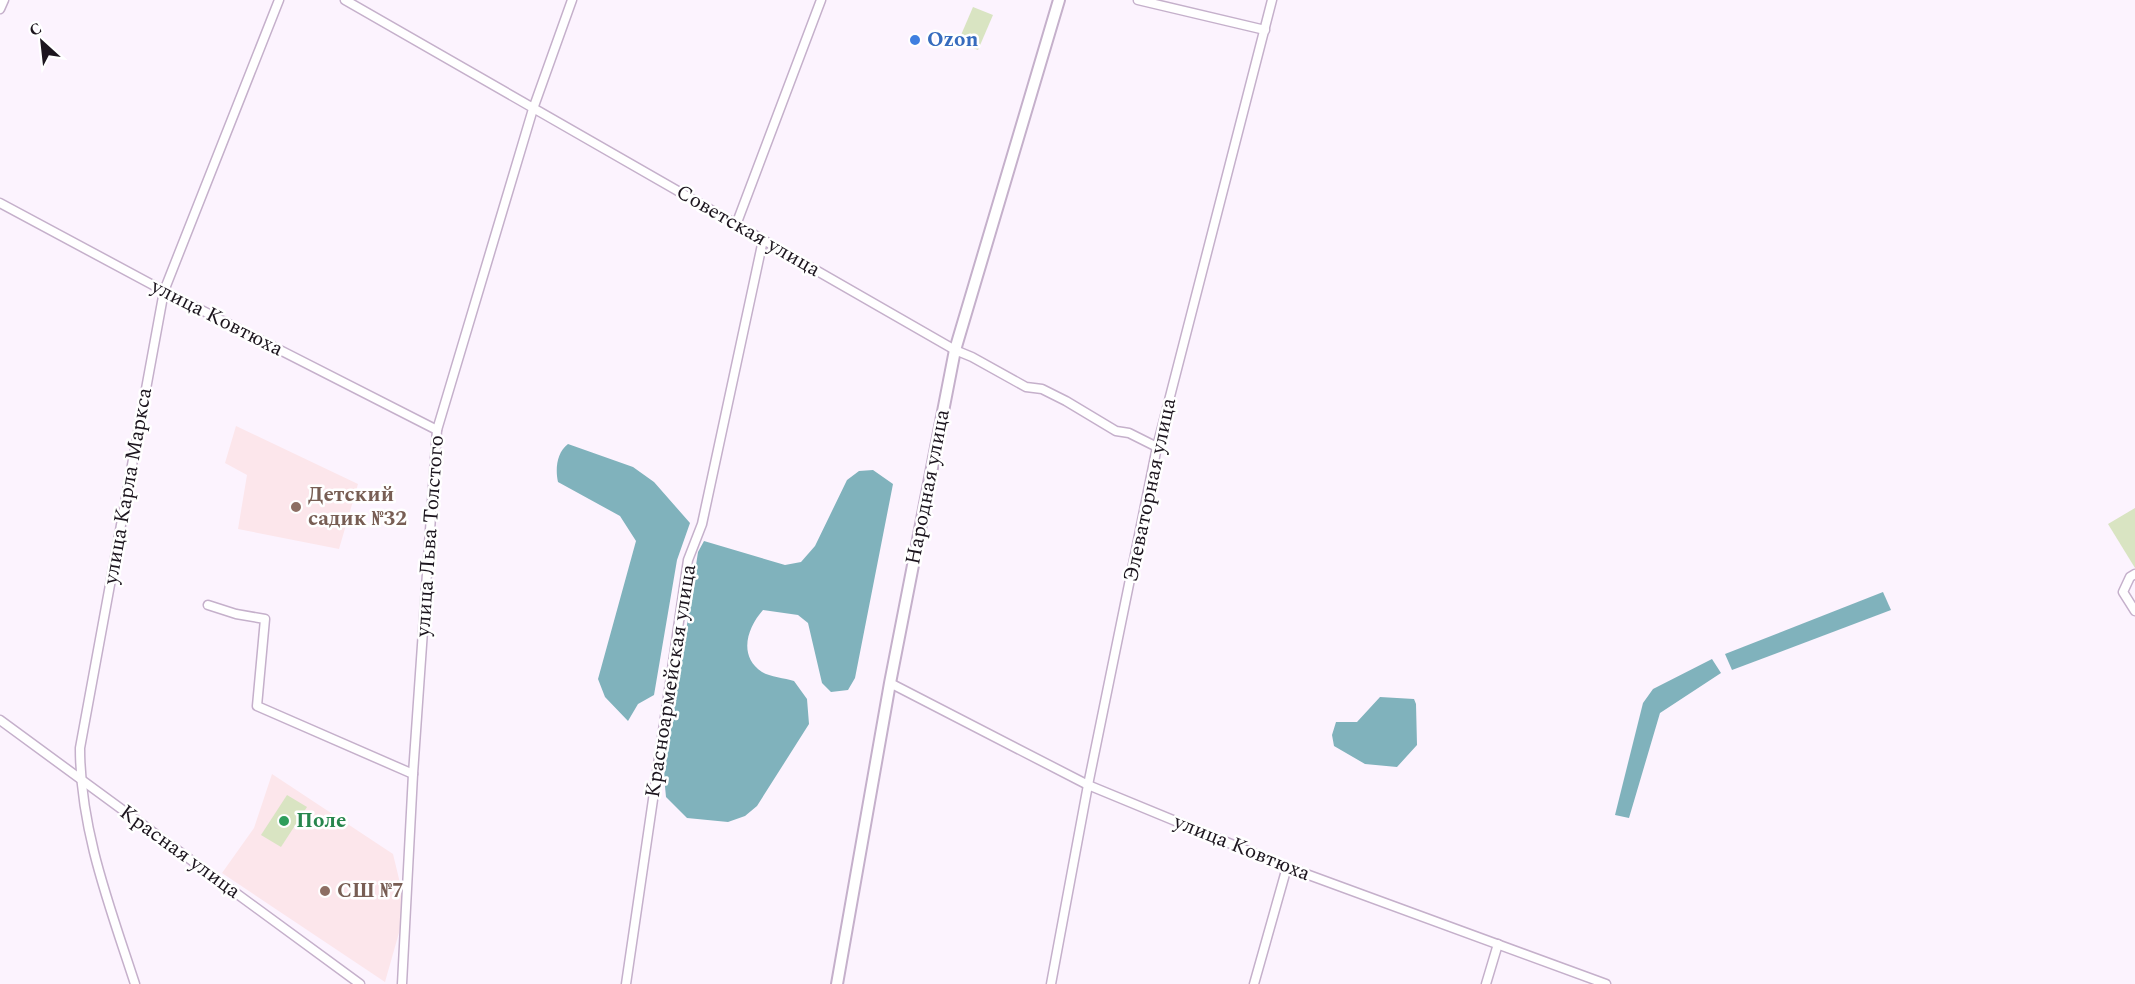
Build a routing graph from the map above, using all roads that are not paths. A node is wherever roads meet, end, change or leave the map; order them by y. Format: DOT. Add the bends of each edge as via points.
graph roads {
  1 [pos="4,0"];
  2 [pos="279,0"];
  3 [pos="345,0"];
  4 [pos="572,0"];
  5 [pos="821,0"];
  6 [pos="1059,0"];
  7 [pos="1138,0"];
  8 [pos="1272,0"];
  9 [pos="0,9"];
  10 [pos="1265,30"];
  11 [pos="533,109"];
  12 [pos="0,203"];
  13 [pos="736,225"];
  14 [pos="763,240"];
  15 [pos="164,291"];
  16 [pos="954,350"];
  17 [pos="437,430"];
  18 [pos="1157,447"];
  19 [pos="2135,574"];
  20 [pos="208,605"];
  21 [pos="2135,611"];
  22 [pos="890,683"];
  23 [pos="0,720"];
  24 [pos="414,774"];
  25 [pos="80,778"];
  26 [pos="1088,785"];
  27 [pos="1287,867"];
  28 [pos="1498,944"];
  29 [pos="135,984"];
  30 [pos="360,984"];
  31 [pos="402,984"];
  32 [pos="626,984"];
  33 [pos="837,984"];
  34 [pos="1051,984"];
  35 [pos="1254,984"];
  36 [pos="1486,984"];
  37 [pos="1606,984"];
  1 -- 9 [label="street"];
  2 -- 15 [label="street, улица Карла Маркса"];
  3 -- 11 [label="street, Советская улица"];
  4 -- 11 [label="street, улица Льва Толстого"];
  5 -- 13 [label="street"];
  6 -- 16 [label="main road, Народная улица"];
  7 -- 10 [label="street"];
  8 -- 10 [label="street, Элеваторная улица"];
  10 -- 18 [label="street, Элеваторная улица"];
  11 -- 13 [label="street, Советская улица"];
  11 -- 17 [label="street, улица Льва Толстого"];
  12 -- 15 [label="street, улица Ковтюха"];
  13 -- 14 [label="street, Советская улица"];
  14 -- 16 [label="street, Советская улица"];
  14 -- 32 [label="street, Красноармейская улица" via="702,525 688,560"];
  15 -- 17 [label="street, улица Ковтюха"];
  15 -- 25 [label="street, улица Карла Маркса" via="80,748"];
  16 -- 18 [label="street, Советская улица" via="1026,387 1042,389 1066,400 1116,431"];
  16 -- 22 [label="main road, Народная улица"];
  17 -- 24 [label="street, улица Льва Толстого"];
  18 -- 26 [label="street, Элеваторная улица"];
  19 -- 21 [label="street" via="2123,592"];
  20 -- 24 [label="street" via="265,619 257,706"];
  22 -- 26 [label="street, улица Ковтюха"];
  22 -- 33 [label="main road, Народная улица"];
  23 -- 25 [label="street, Красная улица"];
  24 -- 31 [label="street, улица Льва Толстого"];
  25 -- 29 [label="street, улица Карла Маркса" via="93,855"];
  25 -- 30 [label="street, Красная улица"];
  26 -- 27 [label="street, улица Ковтюха"];
  26 -- 34 [label="street, Элеваторная улица"];
  27 -- 28 [label="street, улица Ковтюха"];
  27 -- 35 [label="street"];
  28 -- 36 [label="street"];
  28 -- 37 [label="street, улица Ковтюха"];
}
